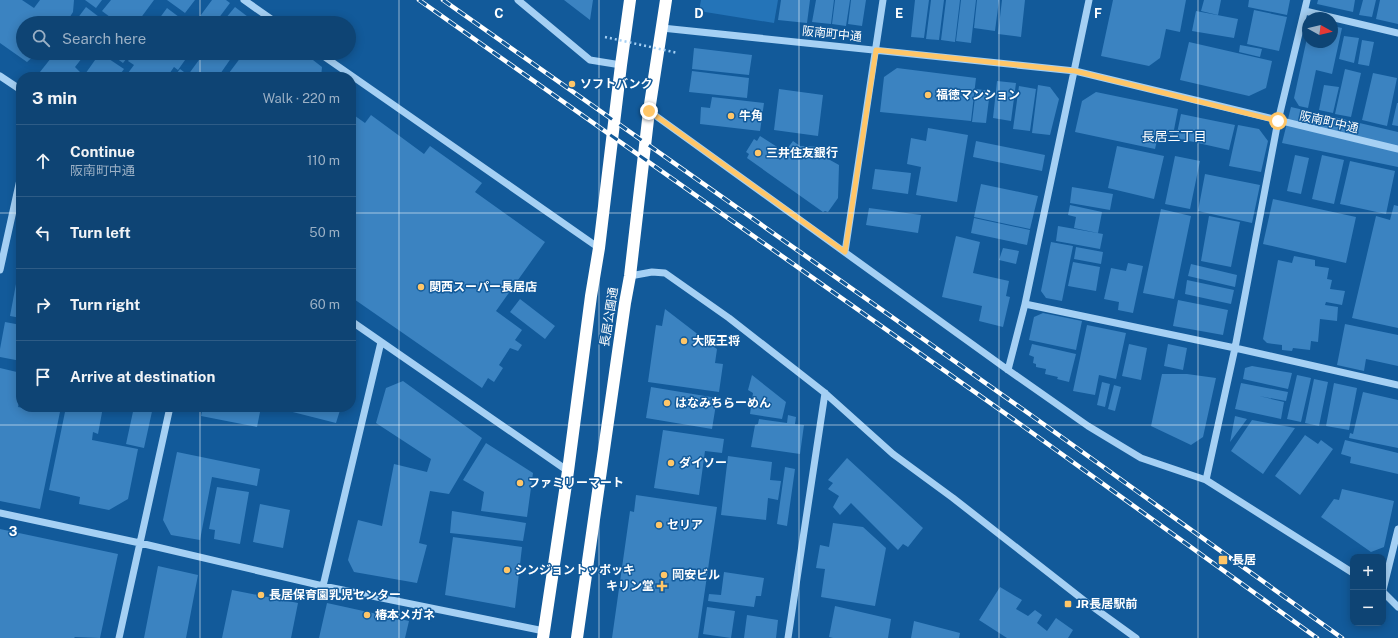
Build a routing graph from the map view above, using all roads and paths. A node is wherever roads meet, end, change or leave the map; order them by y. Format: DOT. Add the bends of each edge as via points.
graph roads {
  1 [pos="244,0"];
  2 [pos="518,0"];
  3 [pos="630,0"];
  4 [pos="666,0"];
  5 [pos="883,0"];
  6 [pos="1089,0"];
  7 [pos="1307,0"];
  8 [pos="1305,11"];
  9 [pos="266,16"];
  10 [pos="662,28"];
  11 [pos="1398,32"];
  12 [pos="605,38"];
  13 [pos="876,50"];
  14 [pos="678,54"];
  15 [pos="328,60"];
  16 [pos="621,65"];
  17 [pos="1075,71"];
  18 [pos="343,72"];
  19 [pos="0,76"];
  20 [pos="356,81"];
  21 [pos="16,87"];
  22 [pos="649,111"];
  23 [pos="1278,121"];
  24 [pos="1398,149"];
  25 [pos="16,198"];
  26 [pos="599,248"];
  27 [pos="845,252"];
  28 [pos="0,270"];
  29 [pos="630,276"];
  30 [pos="1025,304"];
  31 [pos="356,324"];
  32 [pos="381,342"];
  33 [pos="1235,348"];
  34 [pos="1008,370"];
  35 [pos="1398,385"];
  36 [pos="826,393"];
  37 [pos="169,412"];
  38 [pos="568,471"];
  39 [pos="1206,480"];
  40 [pos="0,513"];
  41 [pos="1398,529"];
  42 [pos="140,543"];
  43 [pos="1350,571"];
  44 [pos="323,586"];
  45 [pos="1383,590"];
  46 [pos="1386,594"];
  47 [pos="1398,607"];
  48 [pos="543,634"];
  49 [pos="119,638"];
  50 [pos="577,638"];
  51 [pos="788,638"];
  52 [pos="1136,638"];
  1 -- 9 [label="street"];
  2 -- 16 [label="street" via="590,60"];
  3 -- 16 [label="highway, 長居公園通"];
  4 -- 10 [label="highway, 長居公園通"];
  5 -- 13 [label="street"];
  6 -- 17 [label="street"];
  7 -- 8 [label="street"];
  8 -- 11 [label="street"];
  8 -- 23 [label="street"];
  10 -- 13 [label="street, 阪南町中通"];
  10 -- 22 [label="highway, 長居公園通"];
  12 -- 14 [label="path, bridge"];
  13 -- 17 [label="street, 阪南町中通"];
  13 -- 27 [label="street"];
  15 -- 18 [label="street"];
  16 -- 26 [label="highway, 長居公園通"];
  17 -- 23 [label="street, 阪南町中通"];
  17 -- 30 [label="street"];
  19 -- 21 [label="street"];
  20 -- 26 [label="street"];
  22 -- 27 [label="street"];
  22 -- 29 [label="highway, 長居公園通"];
  23 -- 24 [label="street, 阪南町中通"];
  23 -- 33 [label="street"];
  25 -- 28 [label="street"];
  26 -- 38 [label="highway, 長居公園通"];
  27 -- 34 [label="street"];
  29 -- 36 [label="street" via="652,272 665,273 730,318"];
  29 -- 50 [label="highway, 長居公園通"];
  30 -- 33 [label="street"];
  30 -- 34 [label="street"];
  31 -- 32 [label="street"];
  32 -- 38 [label="street"];
  32 -- 44 [label="street"];
  33 -- 35 [label="street"];
  33 -- 39 [label="street"];
  34 -- 39 [label="street" via="1088,426 1140,458"];
  36 -- 51 [label="street"];
  36 -- 52 [label="street" via="893,454"];
  37 -- 42 [label="street"];
  38 -- 48 [label="highway, 長居公園通"];
  39 -- 43 [label="street"];
  40 -- 42 [label="street"];
  41 -- 45 [label="street"];
  42 -- 44 [label="street"];
  42 -- 49 [label="street"];
  44 -- 48 [label="street"];
  46 -- 47 [label="street"];
}
